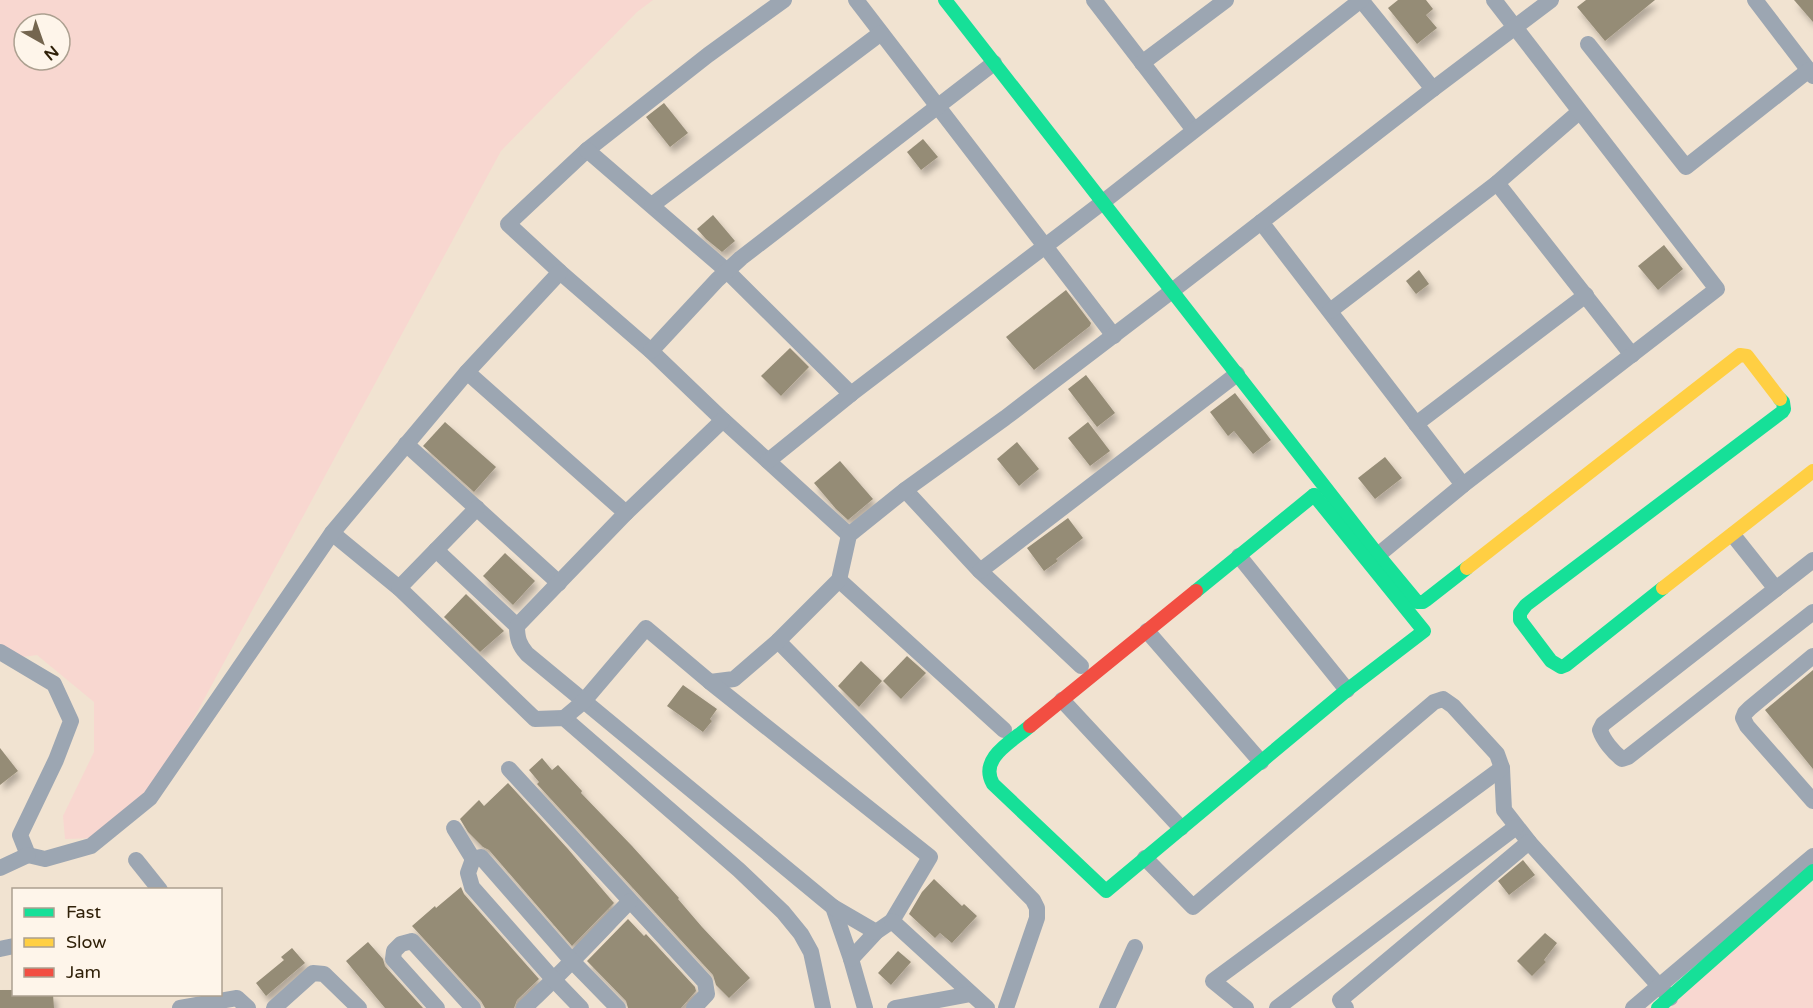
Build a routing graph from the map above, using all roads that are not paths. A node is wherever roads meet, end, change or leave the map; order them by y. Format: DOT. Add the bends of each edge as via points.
graph roads {
  1 [pos="784,0"];
  2 [pos="856,0"];
  3 [pos="945,0"];
  4 [pos="1094,0"];
  5 [pos="1226,0"];
  6 [pos="1361,0"];
  7 [pos="1494,0"];
  8 [pos="1551,0"];
  9 [pos="1755,0"];
  10 [pos="1206,6"];
  11 [pos="1515,28"];
  12 [pos="881,33"];
  13 [pos="1588,44"];
  14 [pos="994,63"];
  15 [pos="1142,63"];
  16 [pos="1811,73"];
  17 [pos="1433,89"];
  18 [pos="939,106"];
  19 [pos="1579,111"];
  20 [pos="1194,129"];
  21 [pos="587,150"];
  22 [pos="1497,183"];
  23 [pos="1103,202"];
  24 [pos="652,205"];
  25 [pos="1261,222"];
  26 [pos="1043,246"];
  27 [pos="560,272"];
  28 [pos="727,272"];
  29 [pos="1172,291"];
  30 [pos="1586,295"];
  31 [pos="1330,311"];
  32 [pos="1114,336"];
  33 [pos="651,351"];
  34 [pos="1632,355"];
  35 [pos="467,372"];
  36 [pos="1237,374"];
  37 [pos="851,394"];
  38 [pos="723,420"];
  39 [pos="1416,424"];
  40 [pos="406,444"];
  41 [pos="768,461"];
  42 [pos="1813,471"];
  43 [pos="1463,485"];
  44 [pos="905,490"];
  45 [pos="477,508"];
  46 [pos="626,513"];
  47 [pos="332,533"];
  48 [pos="849,535"];
  49 [pos="1733,535"];
  50 [pos="436,550"];
  51 [pos="1378,555"];
  52 [pos="1239,556"];
  53 [pos="1813,560"];
  54 [pos="980,571"];
  55 [pos="839,580"];
  56 [pos="559,583"];
  57 [pos="399,588"];
  58 [pos="1776,589"];
  59 [pos="1813,612"];
  60 [pos="517,626"];
  61 [pos="1147,632"];
  62 [pos="778,641"];
  63 [pos="0,652"];
  64 [pos="1811,661"];
  65 [pos="1081,666"];
  66 [pos="710,682"];
  67 [pos="1347,690"];
  68 [pos="1062,700"];
  69 [pos="583,702"];
  70 [pos="564,718"];
  71 [pos="1004,730"];
  72 [pos="1261,762"];
  73 [pos="1502,768"];
  74 [pos="509,769"];
  75 [pos="1813,801"];
  76 [pos="1516,827"];
  77 [pos="454,828"];
  78 [pos="1181,828"];
  79 [pos="1529,842"];
  80 [pos="28,855"];
  81 [pos="1813,856"];
  82 [pos="1145,858"];
  83 [pos="473,859"];
  84 [pos="136,860"];
  85 [pos="0,868"];
  86 [pos="1813,871"];
  87 [pos="158,888"];
  88 [pos="630,901"];
  89 [pos="833,907"];
  90 [pos="892,921"];
  91 [pos="876,932"];
  92 [pos="1135,947"];
  93 [pos="851,959"];
  94 [pos="572,960"];
  95 [pos="554,980"];
  96 [pos="970,994"];
  97 [pos="1662,997"];
  98 [pos="180,1008"];
  99 [pos="248,1008"];
  100 [pos="274,1008"];
  101 [pos="359,1008"];
  102 [pos="437,1008"];
  103 [pos="473,1008"];
  104 [pos="524,1008"];
  105 [pos="581,1008"];
  106 [pos="618,1008"];
  107 [pos="694,1008"];
  108 [pos="823,1008"];
  109 [pos="865,1008"];
  110 [pos="895,1008"];
  111 [pos="987,1008"];
  112 [pos="1006,1008"];
  113 [pos="1107,1008"];
  114 [pos="1246,1008"];
  115 [pos="1277,1008"];
  116 [pos="1346,1008"];
  117 [pos="1633,1008"];
  1 -- 21 [label="street"];
  2 -- 12 [label="street"];
  3 -- 14 [label="street"];
  4 -- 15 [label="street"];
  5 -- 10 [label="street"];
  6 -- 17 [label="street"];
  6 -- 20 [label="street"];
  7 -- 11 [label="street"];
  8 -- 11 [label="street"];
  9 -- 16 [label="street"];
  10 -- 15 [label="street"];
  11 -- 17 [label="street"];
  11 -- 19 [label="street"];
  12 -- 18 [label="street"];
  12 -- 24 [label="street"];
  13 -- 16 [label="street" via="1686,167"];
  14 -- 18 [label="street"];
  14 -- 23 [label="street"];
  15 -- 20 [label="street"];
  17 -- 25 [label="street"];
  18 -- 26 [label="street"];
  18 -- 28 [label="street"];
  19 -- 22 [label="street"];
  19 -- 34 [label="street" via="1717,289"];
  20 -- 23 [label="street"];
  21 -- 24 [label="street"];
  21 -- 27 [label="street" via="508,224"];
  22 -- 30 [label="street"];
  22 -- 31 [label="street"];
  23 -- 26 [label="street"];
  23 -- 29 [label="street"];
  24 -- 28 [label="street"];
  25 -- 29 [label="street"];
  25 -- 31 [label="street"];
  26 -- 32 [label="street"];
  26 -- 37 [label="street"];
  27 -- 33 [label="street"];
  27 -- 35 [label="street"];
  28 -- 33 [label="street"];
  28 -- 37 [label="street"];
  29 -- 32 [label="street"];
  29 -- 36 [label="street"];
  30 -- 34 [label="street"];
  30 -- 39 [label="street"];
  31 -- 39 [label="street"];
  32 -- 44 [label="street"];
  33 -- 38 [label="street"];
  34 -- 43 [label="street"];
  35 -- 40 [label="street"];
  35 -- 46 [label="street"];
  36 -- 51 [label="street"];
  36 -- 54 [label="street"];
  37 -- 41 [label="street"];
  38 -- 41 [label="street"];
  38 -- 46 [label="street"];
  39 -- 43 [label="street"];
  40 -- 45 [label="street"];
  40 -- 47 [label="street"];
  41 -- 48 [label="street"];
  42 -- 49 [label="street"];
  43 -- 51 [label="street"];
  44 -- 48 [label="street"];
  44 -- 54 [label="street"];
  45 -- 50 [label="street"];
  45 -- 56 [label="street"];
  46 -- 56 [label="street"];
  47 -- 57 [label="street"];
  47 -- 80 [label="street" via="150,798 91,846 45,859"];
  48 -- 55 [label="street"];
  49 -- 51 [label="street" via="1561,667 1551,661 1519,618 1522,608 1782,412 1782,402 1744,354 1423,602 1415,600"];
  49 -- 58 [label="street"];
  50 -- 57 [label="street"];
  50 -- 60 [label="street"];
  52 -- 61 [label="street"];
  52 -- 67 [label="street"];
  52 -- 67 [label="street" via="1314,495 1424,631"];
  53 -- 58 [label="street"];
  54 -- 65 [label="street"];
  55 -- 62 [label="street"];
  55 -- 71 [label="street"];
  56 -- 60 [label="street"];
  57 -- 70 [label="street" via="535,720"];
  58 -- 59 [label="street" via="1601,726 1600,733 1618,756 1622,759 1630,755"];
  60 -- 69 [label="street" via="518,640 527,654"];
  61 -- 68 [label="street"];
  61 -- 72 [label="street"];
  62 -- 66 [label="street" via="734,679"];
  62 -- 112 [label="street" via="1033,900 1037,918"];
  63 -- 80 [label="street" via="54,684 71,721 20,835"];
  64 -- 75 [label="street" via="1750,708 1743,718"];
  66 -- 69 [label="street" via="646,628"];
  66 -- 90 [label="street" via="930,857"];
  67 -- 72 [label="street"];
  68 -- 78 [label="street"];
  68 -- 82 [label="street" via="995,755 987,768 988,776 1106,891"];
  69 -- 70 [label="street"];
  69 -- 89 [label="street"];
  70 -- 108 [label="street" via="783,912 810,952"];
  72 -- 78 [label="street"];
  73 -- 76 [label="street" via="1504,810"];
  73 -- 82 [label="street" via="1497,754 1453,706 1438,700 1193,906"];
  73 -- 114 [label="street" via="1214,981"];
  74 -- 88 [label="street"];
  76 -- 79 [label="street"];
  76 -- 115 [label="street"];
  77 -- 83 [label="street"];
  78 -- 82 [label="street"];
  79 -- 97 [label="street"];
  79 -- 116 [label="street" via="1340,1000"];
  80 -- 85 [label="street"];
  81 -- 97 [label="street"];
  83 -- 94 [label="street" via="481,857"];
  83 -- 95 [label="street" via="468,873 472,887"];
  84 -- 87 [label="street"];
  86 -- 97 [label="street"];
  88 -- 94 [label="street"];
  88 -- 107 [label="street" via="705,982 706,994"];
  89 -- 91 [label="street"];
  89 -- 93 [label="street"];
  90 -- 91 [label="street"];
  90 -- 96 [label="street"];
  91 -- 93 [label="street"];
  92 -- 113 [label="street"];
  93 -- 109 [label="street"];
  94 -- 95 [label="street"];
  94 -- 106 [label="street"];
  95 -- 104 [label="street"];
  95 -- 105 [label="street"];
  96 -- 110 [label="street"];
  96 -- 111 [label="street"];
  97 -- 117 [label="street"];
  98 -- 99 [label="street" via="237,998"];
  100 -- 101 [label="street" via="319,972"];
  102 -- 103 [label="street" via="393,959 401,944 412,942"];
}
